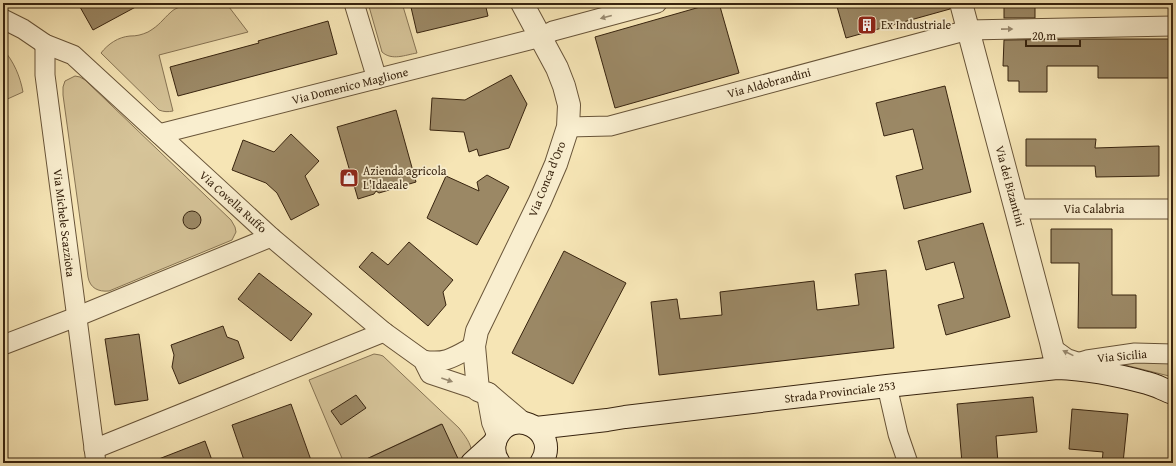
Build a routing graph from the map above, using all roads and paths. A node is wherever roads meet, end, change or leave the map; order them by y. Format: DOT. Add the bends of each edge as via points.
graph roads {
  1 [pos="354,3"];
  2 [pos="961,3"];
  3 [pos="649,4"];
  4 [pos="524,7"];
  5 [pos="3,19"];
  6 [pos="1173,26"];
  7 [pos="968,30"];
  8 [pos="540,38"];
  9 [pos="44,44"];
  10 [pos="377,79"];
  11 [pos="568,127"];
  12 [pos="159,134"];
  13 [pos="1016,209"];
  14 [pos="1173,209"];
  15 [pos="271,237"];
  16 [pos="76,317"];
  17 [pos="384,332"];
  18 [pos="1050,342"];
  19 [pos="3,346"];
  20 [pos="474,346"];
  21 [pos="1173,354"];
  22 [pos="423,360"];
  23 [pos="1073,366"];
  24 [pos="887,386"];
  25 [pos="483,392"];
  26 [pos="1173,393"];
  27 [pos="606,420"];
  28 [pos="529,425"];
  29 [pos="497,438"];
  30 [pos="95,456"];
  31 [pos="543,457"];
  32 [pos="472,463"];
  33 [pos="499,463"];
  34 [pos="908,463"];
  1 -- 10 [label="street"];
  2 -- 7 [label="street, Via dei Bizantini"];
  3 -- 8 [label="street, Via Domenico Maglione, one-way" via="553,31"];
  4 -- 8 [label="street, Via Conca d'Oro"];
  5 -- 9 [label="street"];
  7 -- 6 [label="street, Via Aldobrandini, one-way"];
  7 -- 11 [label="street, Via Aldobrandini" via="610,126"];
  7 -- 13 [label="street, Via dei Bizantini"];
  8 -- 10 [label="street, Via Domenico Maglione"];
  8 -- 11 [label="street, Via Conca d'Oro" via="564,86 568,105"];
  9 -- 12 [label="street, Via Covella Ruffo" via="73,55"];
  9 -- 16 [label="street, Via Michele Scazziota" via="45,75"];
  10 -- 12 [label="street, Via Domenico Maglione"];
  11 -- 20 [label="street, Via Conca d'Oro" via="540,201 477,331"];
  12 -- 15 [label="street, Via Covella Ruffo"];
  13 -- 14 [label="street, Via Calabria"];
  13 -- 18 [label="street, Via dei Bizantini"];
  15 -- 16 [label="street"];
  15 -- 17 [label="street, Via Covella Ruffo"];
  16 -- 19 [label="street"];
  16 -- 30 [label="street, Via Michele Scazziota"];
  17 -- 22 [label="street, Via Covella Ruffo"];
  17 -- 30 [label="street, Via Michele Scazziota"];
  18 -- 23 [label="street, Via dei Bizantini"];
  23 -- 18 [label="lane, one-way" via="1069,354"];
  20 -- 22 [label="street" via="447,360"];
  20 -- 25 [label="street"];
  21 -- 23 [label="street, Via Sicilia" via="1135,353"];
  22 -- 25 [label="street, Via Covella Ruffo, one-way" via="430,374"];
  23 -- 24 [label="street, Strada Provinciale 253"];
  23 -- 26 [label="street, Strada Provinciale 253" via="1148,383"];
  24 -- 27 [label="street, Strada Provinciale 253"];
  24 -- 34 [label="street" via="898,434"];
  25 -- 28 [label="street, Via Covella Ruffo"];
  25 -- 29 [label="street"];
  27 -- 28 [label="street, Strada Provinciale 253"];
  27 -- 31 [label="street, Strada Provinciale 253"];
  28 -- 29 [label="street, Strada Provinciale 253" via="512,424 504,428"];
  28 -- 31 [label="street, Strada Provinciale 253" via="542,434 545,442"];
  29 -- 32 [label="street, Strada Provinciale 253"];
  29 -- 33 [label="street" via="494,450"];
}
